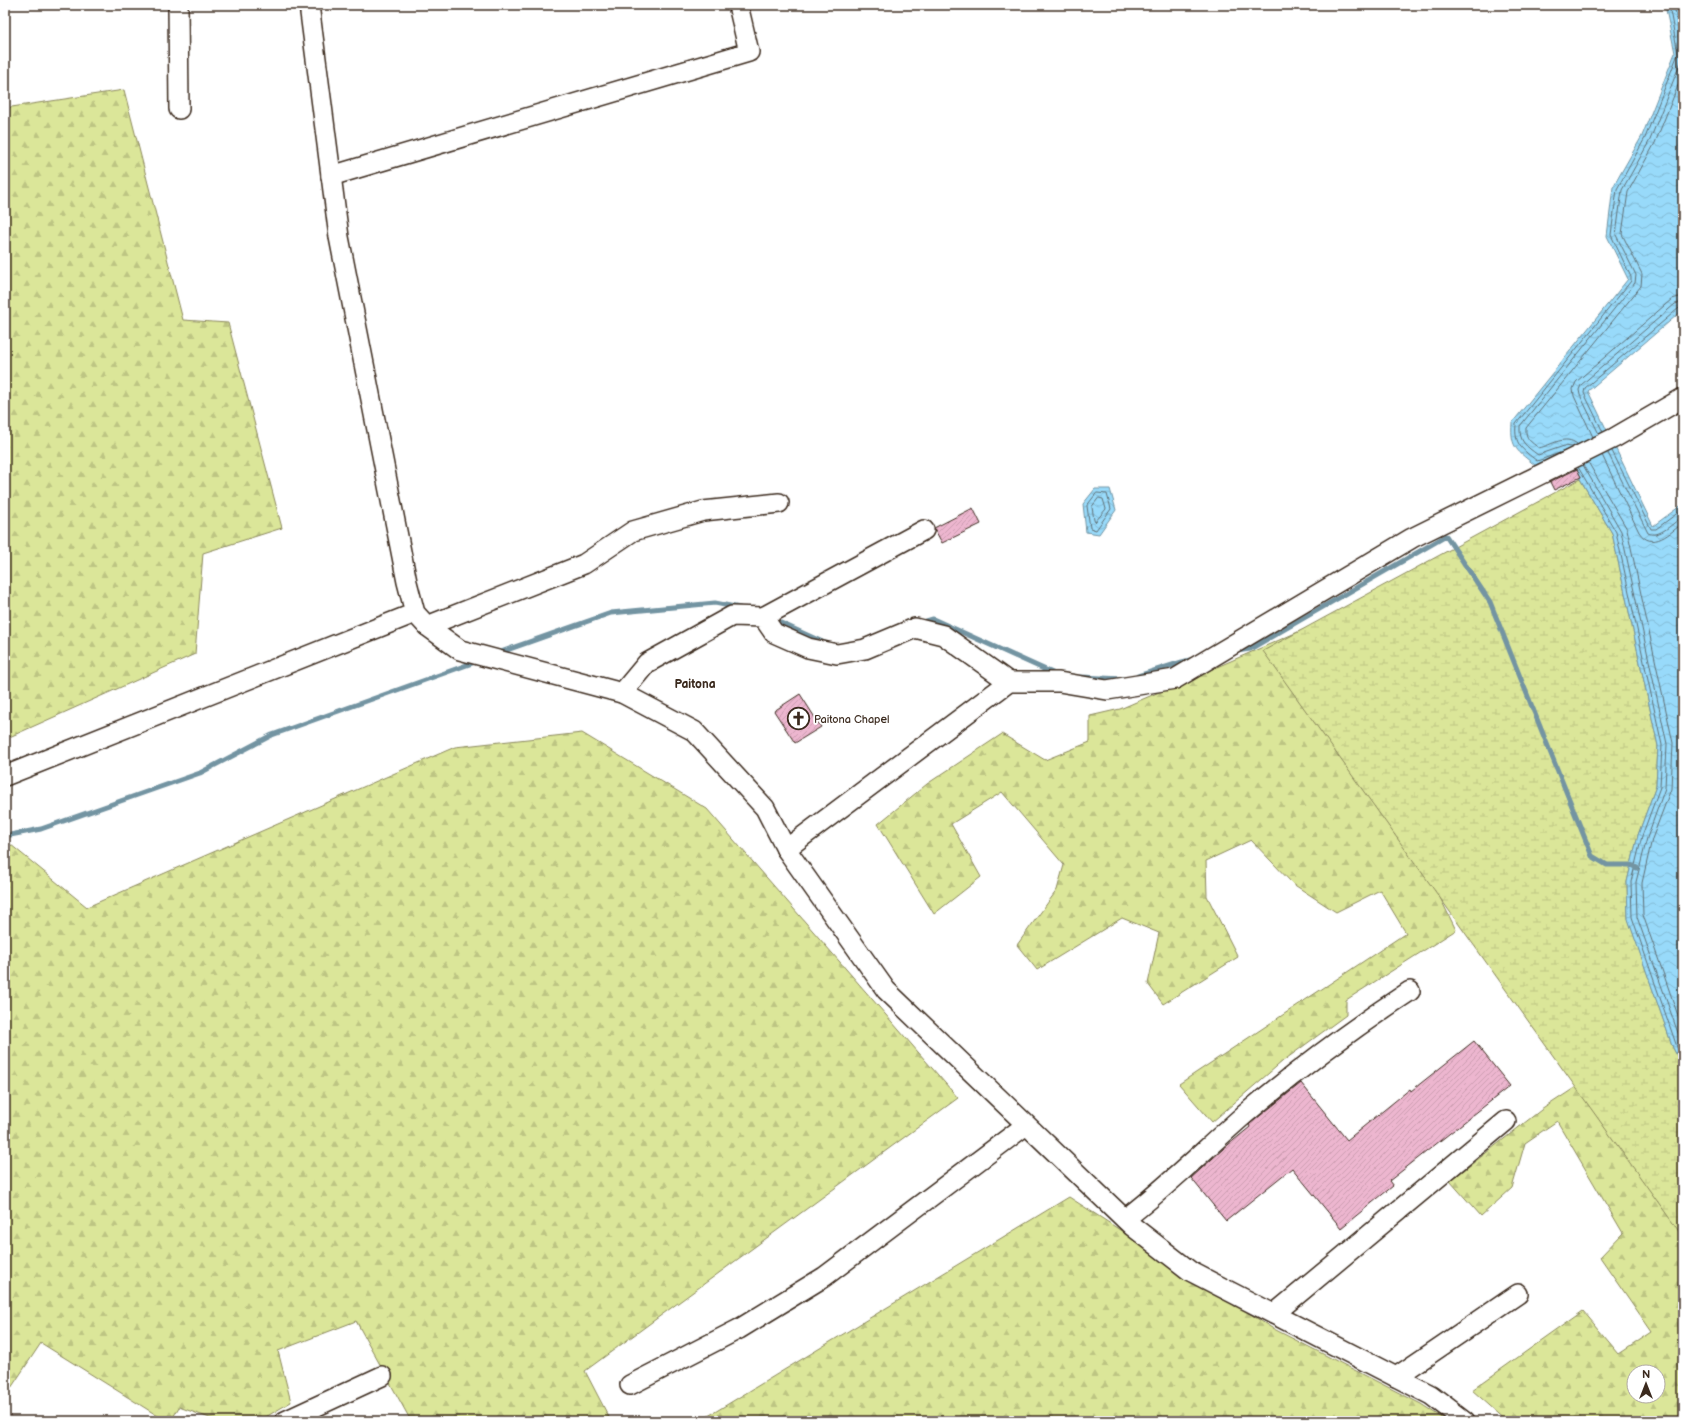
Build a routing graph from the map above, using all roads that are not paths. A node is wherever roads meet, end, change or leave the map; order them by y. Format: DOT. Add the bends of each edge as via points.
graph roads {
  1 [pos="178,5"];
  2 [pos="309,5"];
  3 [pos="738,5"];
  4 [pos="179,108"];
  5 [pos="331,176"];
  6 [pos="1683,398"];
  7 [pos="779,503"];
  8 [pos="924,530"];
  9 [pos="763,617"];
  10 [pos="421,619"];
  11 [pos="1009,682"];
  12 [pos="622,693"];
  13 [pos="5,776"];
  14 [pos="786,849"];
  15 [pos="1410,991"];
  16 [pos="1506,1121"];
  17 [pos="1026,1125"];
  18 [pos="1125,1219"];
  19 [pos="1518,1294"];
  20 [pos="1274,1314"];
  21 [pos="382,1376"];
  22 [pos="1396,1378"];
  23 [pos="630,1385"];
  24 [pos="291,1419"];
  25 [pos="1465,1421"];
  1 -- 4 [label="street"];
  2 -- 5 [label="street"];
  3 -- 5 [label="street" via="749,52"];
  5 -- 10 [label="street" via="339,237 407,582"];
  6 -- 11 [label="street" via="1614,438 1412,538 1175,679 1107,690 1059,682"];
  7 -- 10 [label="street" via="703,511 633,530 584,564"];
  8 -- 9 [label="street"];
  9 -- 11 [label="street" via="774,633 808,648 837,654 865,649 915,628 943,636"];
  9 -- 12 [label="street" via="732,616 647,663"];
  10 -- 12 [label="street" via="460,650"];
  10 -- 13 [label="street"];
  11 -- 14 [label="street"];
  12 -- 14 [label="street" via="694,731 765,808"];
  14 -- 17 [label="street" via="886,990"];
  15 -- 18 [label="street" via="1299,1069 1155,1196"];
  16 -- 20 [label="street"];
  17 -- 18 [label="street"];
  17 -- 23 [label="street" via="824,1277 739,1329"];
  18 -- 20 [label="street" via="1190,1271"];
  19 -- 22 [label="street"];
  20 -- 22 [label="street"];
  21 -- 24 [label="street"];
  22 -- 25 [label="street" via="1431,1395"];
}
